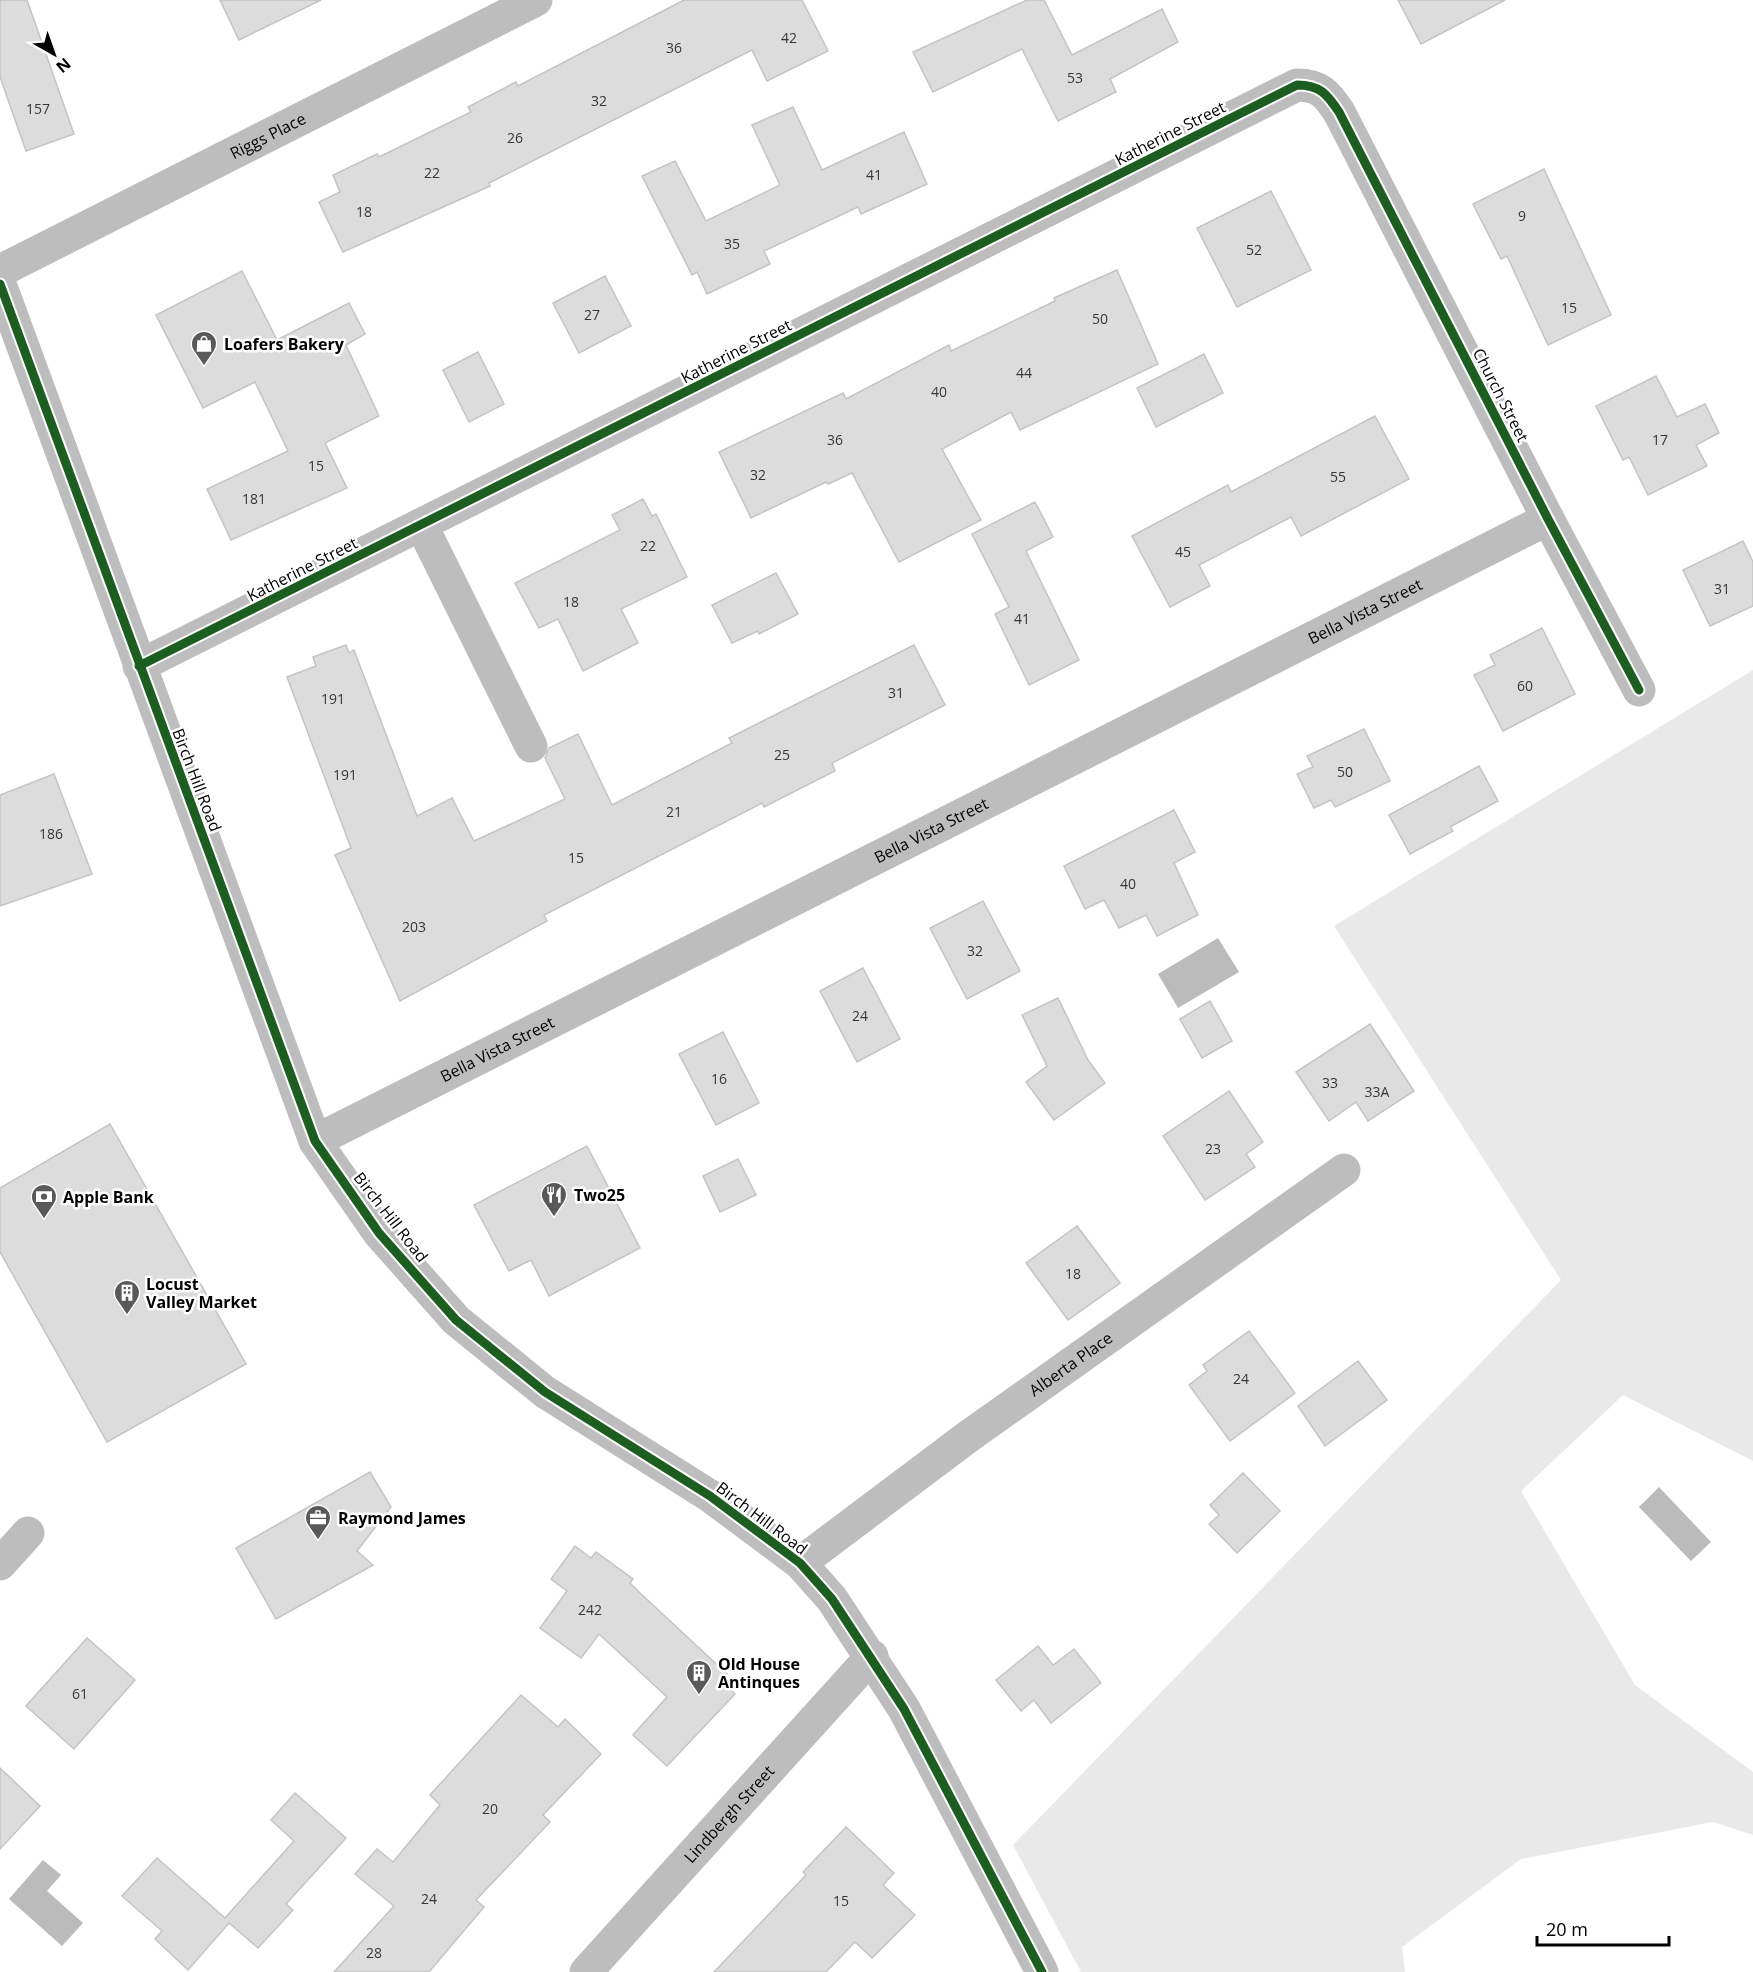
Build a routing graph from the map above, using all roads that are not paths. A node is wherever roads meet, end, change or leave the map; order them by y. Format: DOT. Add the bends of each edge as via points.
graph roads {
  1 [pos="537,0"];
  2 [pos="1339,112"];
  3 [pos="0,271"];
  4 [pos="0,284"];
  5 [pos="1548,519"];
  6 [pos="422,526"];
  7 [pos="139,666"];
  8 [pos="1639,690"];
  9 [pos="531,746"];
  10 [pos="315,1140"];
  11 [pos="1344,1170"];
  12 [pos="28,1533"];
  13 [pos="800,1563"];
  14 [pos="0,1564"];
  15 [pos="872,1656"];
  16 [pos="586,1972"];
  17 [pos="1042,1972"];
  1 -- 3 [label="street, Riggs Place"];
  2 -- 5 [label="street, Church Street"];
  2 -- 6 [label="street, Katherine Street" via="1325,91 1312,85 1297,86"];
  4 -- 7 [label="street, Birch Hill Road"];
  5 -- 8 [label="street, Church Street"];
  5 -- 10 [label="street, Bella Vista Street"];
  6 -- 7 [label="street, Katherine Street"];
  6 -- 9 [label="street"];
  7 -- 10 [label="street, Birch Hill Road"];
  10 -- 13 [label="street, Birch Hill Road" via="380,1233 456,1320 545,1392 710,1496"];
  11 -- 13 [label="street, Alberta Place" via="969,1436"];
  12 -- 14 [label="street"];
  13 -- 15 [label="street, Birch Hill Road" via="832,1599"];
  15 -- 16 [label="street, Lindbergh Street"];
  15 -- 17 [label="street, Birch Hill Road" via="904,1709"];
}
